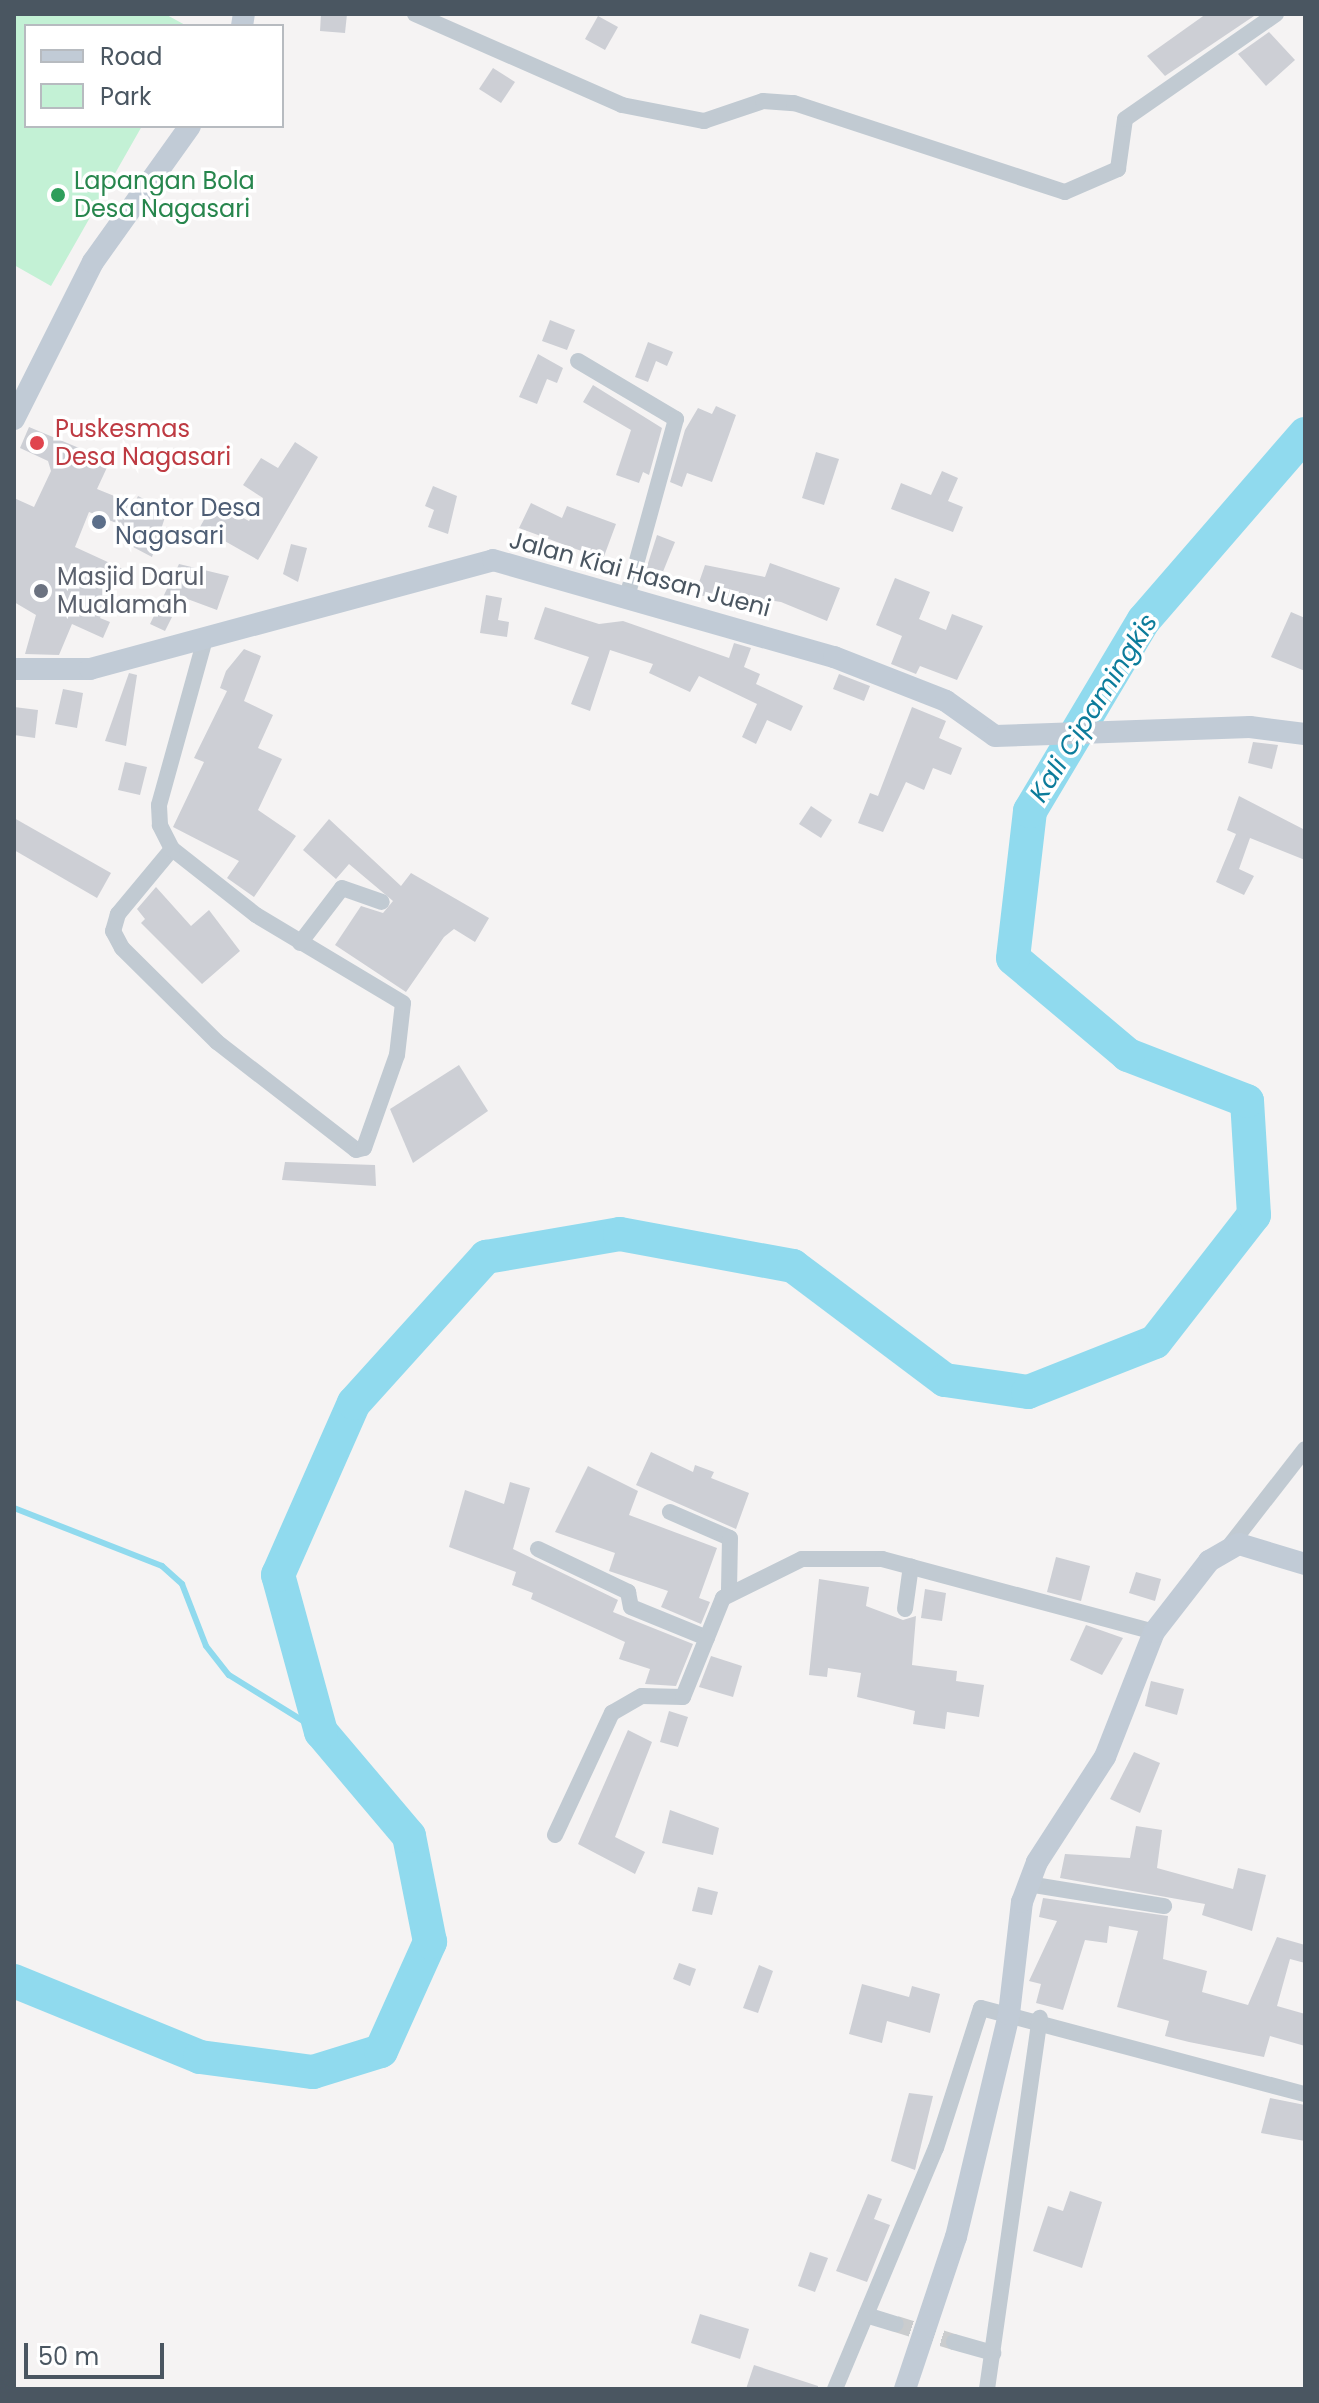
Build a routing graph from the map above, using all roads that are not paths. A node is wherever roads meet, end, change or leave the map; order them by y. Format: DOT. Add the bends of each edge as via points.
graph roads {
  1 [pos="415,14"];
  2 [pos="1276,14"];
  3 [pos="189,128"];
  4 [pos="578,361"];
  5 [pos="14,419"];
  6 [pos="627,597"];
  7 [pos="204,643"];
  8 [pos="14,669"];
  9 [pos="1305,734"];
  10 [pos="172,849"];
  11 [pos="382,902"];
  12 [pos="300,943"];
  13 [pos="1305,1449"];
  14 [pos="670,1512"];
  15 [pos="1231,1544"];
  16 [pos="538,1549"];
  17 [pos="1305,1564"];
  18 [pos="911,1566"];
  19 [pos="729,1591"];
  20 [pos="905,1609"];
  21 [pos="1154,1632"];
  22 [pos="707,1638"];
  23 [pos="555,1835"];
  24 [pos="1028,1884"];
  25 [pos="1164,1906"];
  26 [pos="1009,2014"];
  27 [pos="1040,2018"];
  28 [pos="1305,2094"];
  29 [pos="866,2315"];
  30 [pos="896,2324"];
  31 [pos="954,2342"];
  32 [pos="993,2353"];
  33 [pos="835,2389"];
  34 [pos="905,2389"];
  35 [pos="987,2389"];
  1 -- 2 [label="street" via="622,105 704,121 763,101 794,103 1065,192 1118,169 1118,131 1125,119"];
  3 -- 5 [label="street" via="93,262"];
  4 -- 6 [label="street" via="676,419"];
  6 -- 7 [label="street, Jalan Kiai Hasan Jueni" via="484,560"];
  6 -- 9 [label="street, Jalan Kiai Hasan Jueni" via="900,681 1005,737 1191,730"];
  7 -- 8 [label="street, Jalan Kiai Hasan Jueni" via="70,672"];
  7 -- 10 [label="street" via="159,805"];
  10 -- 12 [label="street"];
  10 -- 12 [label="street" via="118,914 113,931 122,948 217,1042 361,1150 406,1010 393,995"];
  11 -- 12 [label="street" via="354,887 339,889"];
  13 -- 15 [label="street"];
  14 -- 19 [label="street" via="730,1538"];
  15 -- 17 [label="street"];
  15 -- 21 [label="street" via="1209,1561"];
  16 -- 22 [label="street" via="628,1592 629,1606"];
  18 -- 19 [label="street" via="861,1556 802,1559"];
  18 -- 20 [label="street"];
  18 -- 21 [label="street"];
  19 -- 22 [label="street"];
  21 -- 24 [label="street" via="1105,1757 1059,1820"];
  22 -- 23 [label="street" via="684,1696 642,1696 612,1713"];
  24 -- 25 [label="street"];
  24 -- 26 [label="street"];
  26 -- 27 [label="street"];
  26 -- 29 [label="street" via="981,2008 936,2148"];
  26 -- 34 [label="street" via="956,2237"];
  27 -- 28 [label="street"];
  27 -- 32 [label="street"];
  29 -- 30 [label="street"];
  29 -- 33 [label="street"];
  31 -- 32 [label="street"];
  32 -- 35 [label="street"];
}
